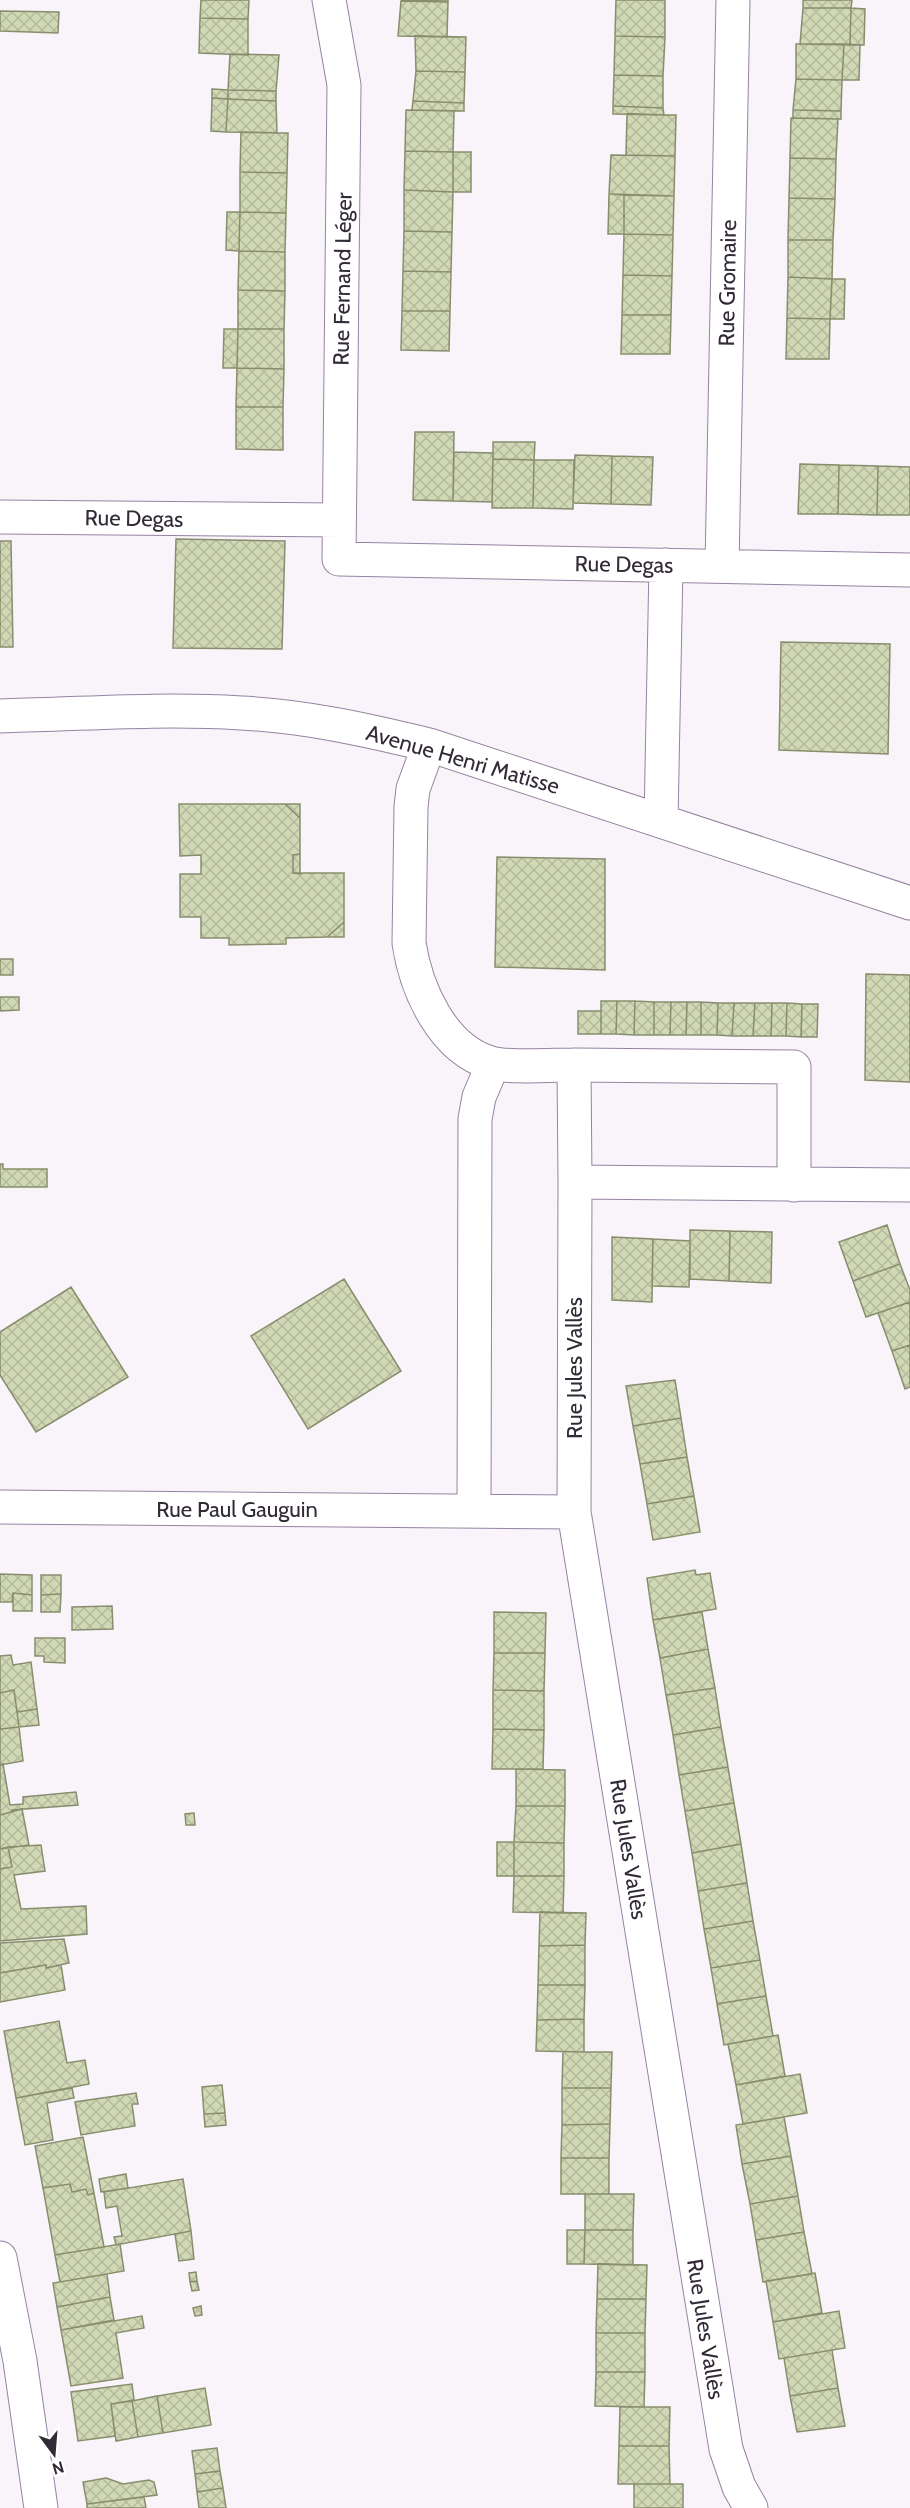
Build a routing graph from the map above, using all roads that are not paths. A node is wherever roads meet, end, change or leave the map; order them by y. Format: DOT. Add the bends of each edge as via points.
graph roads {
  1 [pos="329,0"];
  2 [pos="733,0"];
  3 [pos="0,517"];
  4 [pos="339,520"];
  5 [pos="339,559"];
  6 [pos="666,565"];
  7 [pos="722,566"];
  8 [pos="910,570"];
  9 [pos="0,716"];
  10 [pos="429,745"];
  11 [pos="661,821"];
  12 [pos="910,903"];
  13 [pos="493,1064"];
  14 [pos="574,1065"];
  15 [pos="575,1182"];
  16 [pos="794,1185"];
  17 [pos="910,1185"];
  18 [pos="0,1507"];
  19 [pos="474,1511"];
  20 [pos="574,1512"];
  21 [pos="0,2258"];
  22 [pos="41,2508"];
  23 [pos="751,2508"];
  1 -- 4 [label="street, Rue Fernand Léger" via="344,95"];
  2 -- 7 [label="street, Rue Gromaire"];
  3 -- 4 [label="street, Rue Degas"];
  4 -- 5 [label="street, Rue Fernand Léger"];
  5 -- 6 [label="street, Rue Degas"];
  6 -- 7 [label="street, Rue Degas"];
  6 -- 11 [label="street"];
  7 -- 8 [label="street, Rue Degas"];
  9 -- 10 [label="street, Avenue Henri Matisse" via="241,713 338,724"];
  10 -- 11 [label="street, Avenue Henri Matisse"];
  10 -- 13 [label="street" via="413,789 411,807 412,962 424,997 437,1017 463,1047"];
  11 -- 12 [label="street, Avenue Henri Matisse"];
  13 -- 14 [label="street"];
  13 -- 19 [label="street" via="478,1096 475,1119"];
  14 -- 15 [label="street, Rue Jules Vallès"];
  14 -- 16 [label="street" via="794,1067"];
  15 -- 16 [label="street"];
  15 -- 20 [label="street, Rue Jules Vallès"];
  16 -- 17 [label="street"];
  18 -- 19 [label="street, Rue Paul Gauguin"];
  19 -- 20 [label="street, Rue Paul Gauguin"];
  20 -- 23 [label="street, Rue Jules Vallès" via="726,2449"];
  21 -- 22 [label="street" via="20,2361"];
}
